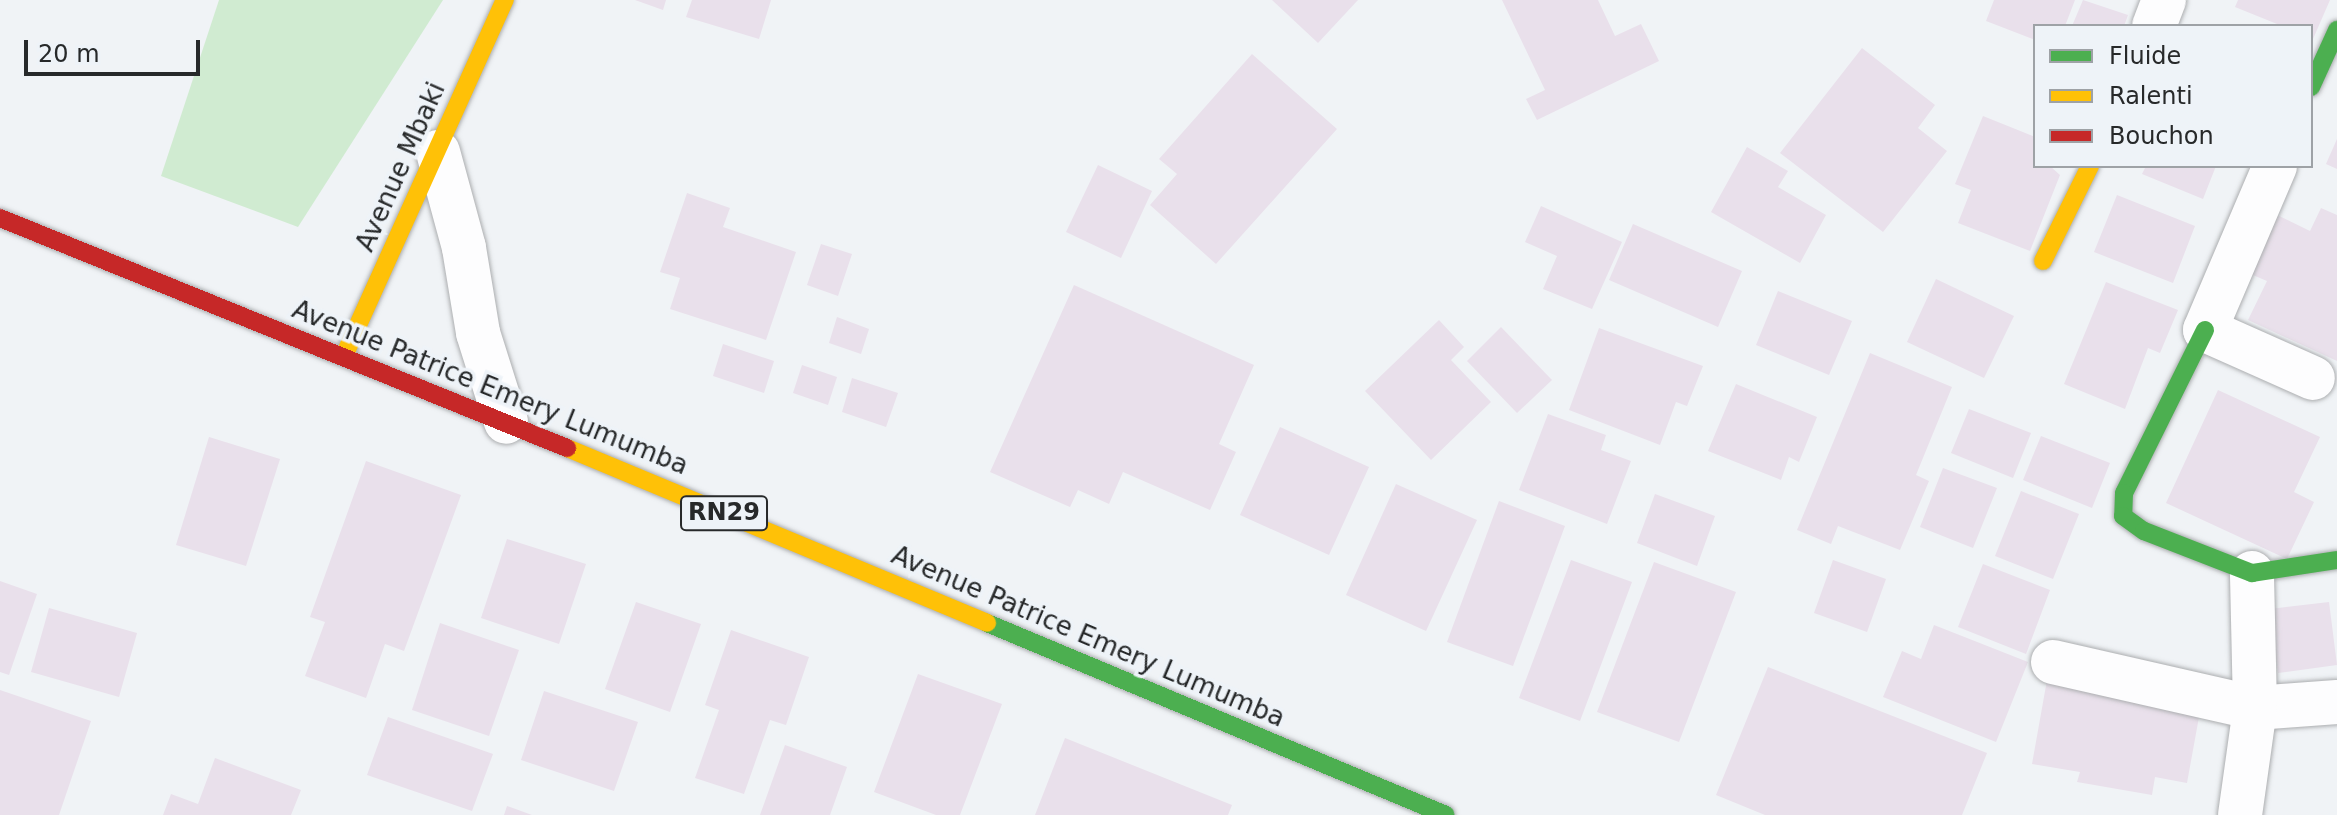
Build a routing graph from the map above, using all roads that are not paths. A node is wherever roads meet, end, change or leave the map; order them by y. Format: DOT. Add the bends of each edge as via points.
graph roads {
  1 [pos="505,0"];
  2 [pos="2164,0"];
  3 [pos="2155,24"];
  4 [pos="2337,30"];
  5 [pos="2313,83"];
  6 [pos="438,152"];
  7 [pos="2089,168"];
  8 [pos="2274,168"];
  9 [pos="0,218"];
  10 [pos="2043,261"];
  11 [pos="2205,330"];
  12 [pos="344,356"];
  13 [pos="2313,378"];
  14 [pos="506,422"];
  15 [pos="2337,560"];
  16 [pos="2252,573"];
  17 [pos="2053,662"];
  18 [pos="2337,702"];
  19 [pos="2255,708"];
  20 [pos="1445,815"];
  21 [pos="2240,815"];
  1 -- 6 [label="main road, Avenue Mbaki"];
  2 -- 3 [label="street"];
  4 -- 5 [label="main road"];
  6 -- 12 [label="main road, Avenue Mbaki"];
  6 -- 14 [label="street" via="464,248 478,333"];
  7 -- 10 [label="main road"];
  8 -- 11 [label="street"];
  9 -- 12 [label="main road, Avenue Patrice Emery Lumumba / RN29"];
  11 -- 13 [label="street"];
  11 -- 16 [label="main road" via="2124,493 2123,516 2144,531"];
  12 -- 14 [label="main road, Avenue Patrice Emery Lumumba / RN29"];
  14 -- 20 [label="main road, Avenue Patrice Emery Lumumba / RN29"];
  15 -- 16 [label="main road"];
  16 -- 19 [label="street"];
  17 -- 19 [label="street"];
  18 -- 19 [label="street"];
  19 -- 21 [label="street"];
}
